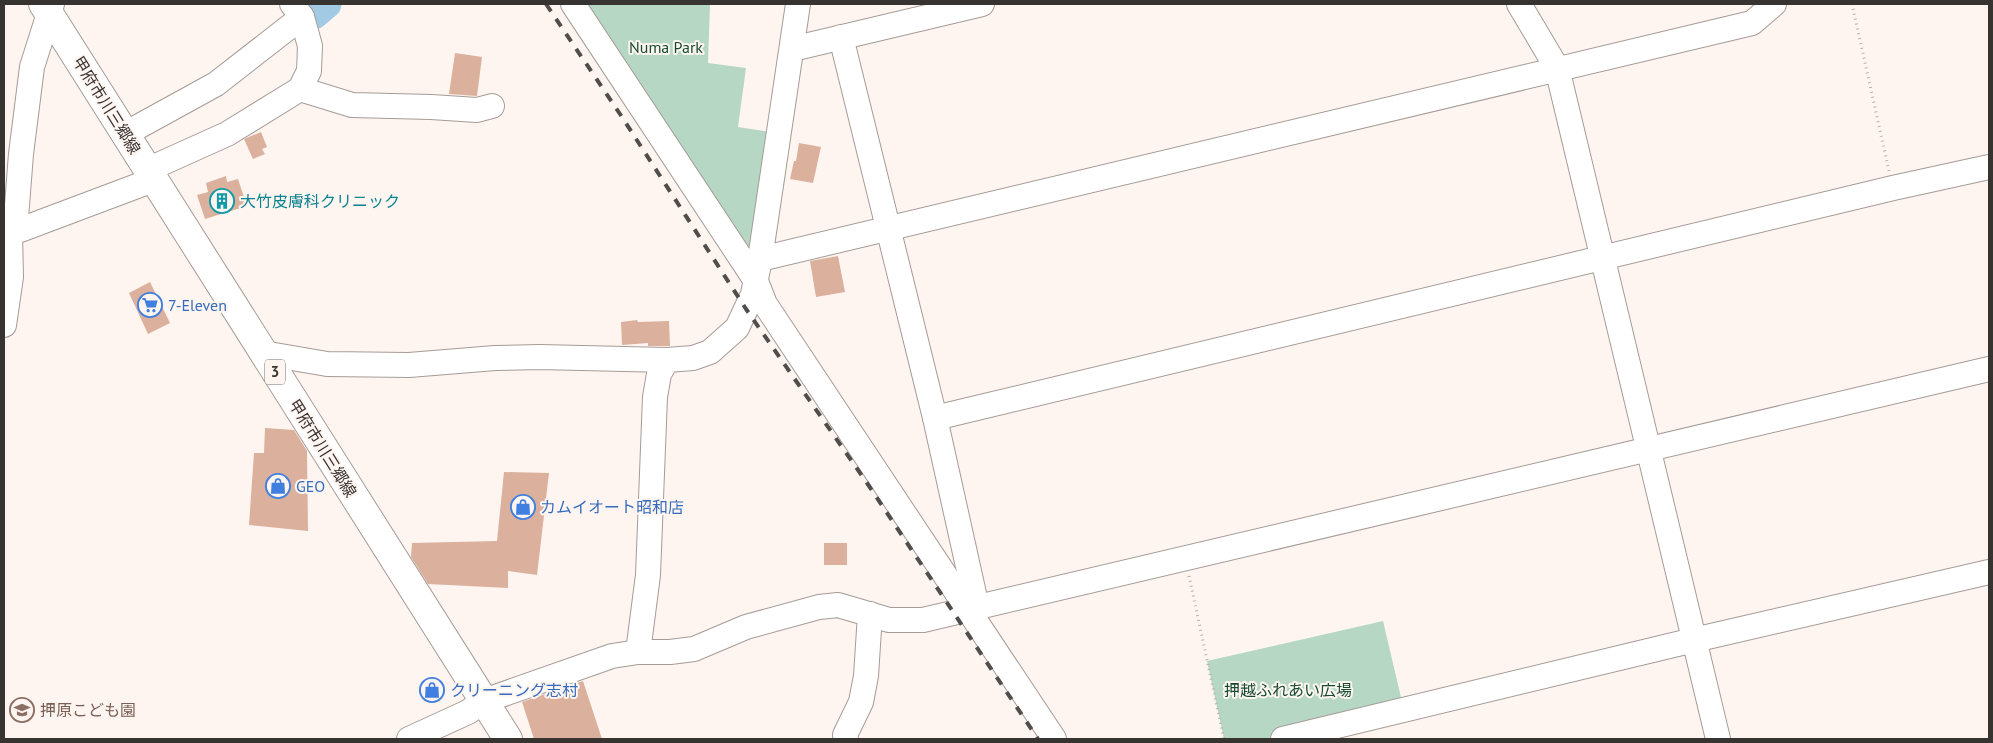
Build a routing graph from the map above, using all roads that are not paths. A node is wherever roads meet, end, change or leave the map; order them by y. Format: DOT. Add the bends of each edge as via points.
graph roads {
  1 [pos="573,4"];
  2 [pos="798,4"];
  3 [pos="982,4"];
  4 [pos="1519,4"];
  5 [pos="1774,4"];
  6 [pos="48,7"];
  7 [pos="297,10"];
  8 [pos="840,37"];
  9 [pos="792,49"];
  10 [pos="1557,68"];
  11 [pos="300,89"];
  12 [pos="492,106"];
  13 [pos="124,134"];
  14 [pos="1989,167"];
  15 [pos="150,175"];
  16 [pos="888,228"];
  17 [pos="10,232"];
  18 [pos="1601,259"];
  19 [pos="757,278"];
  20 [pos="4,325"];
  21 [pos="263,353"];
  22 [pos="667,360"];
  23 [pos="1989,369"];
  24 [pos="935,418"];
  25 [pos="1647,449"];
  26 [pos="1989,572"];
  27 [pos="973,608"];
  28 [pos="870,614"];
  29 [pos="1694,640"];
  30 [pos="638,652"];
  31 [pos="484,702"];
  32 [pos="409,739"];
  33 [pos="508,739"];
  34 [pos="846,739"];
  35 [pos="1054,739"];
  36 [pos="1283,739"];
  37 [pos="1718,739"];
  1 -- 19 [label="street"];
  2 -- 9 [label="street"];
  3 -- 8 [label="street"];
  4 -- 10 [label="street"];
  5 -- 10 [label="street" via="1752,23"];
  6 -- 13 [label="main road, 甲府市川三郷線 / 3"];
  6 -- 17 [label="street" via="32,67"];
  7 -- 11 [label="street" via="310,46 309,71"];
  7 -- 13 [label="street" via="216,84"];
  8 -- 9 [label="street"];
  8 -- 16 [label="street"];
  9 -- 19 [label="street"];
  10 -- 16 [label="street"];
  10 -- 18 [label="street"];
  11 -- 12 [label="street" via="352,105 477,110"];
  11 -- 15 [label="street" via="227,134"];
  13 -- 15 [label="main road, 甲府市川三郷線 / 3"];
  14 -- 18 [label="street"];
  15 -- 17 [label="street"];
  15 -- 21 [label="main road, 甲府市川三郷線 / 3"];
  16 -- 19 [label="street"];
  16 -- 24 [label="street"];
  17 -- 20 [label="street" via="11,277"];
  18 -- 24 [label="street"];
  18 -- 25 [label="street"];
  19 -- 22 [label="street" via="737,328 710,352 693,358"];
  19 -- 27 [label="street" via="765,304"];
  21 -- 22 [label="street" via="327,364 409,365 539,357"];
  21 -- 31 [label="main road, 甲府市川三郷線 / 3"];
  22 -- 30 [label="street" via="659,374 655,397 648,575"];
  23 -- 25 [label="street"];
  24 -- 27 [label="street"];
  25 -- 27 [label="street"];
  25 -- 29 [label="street"];
  26 -- 29 [label="street"];
  27 -- 28 [label="street" via="922,620 889,620"];
  27 -- 35 [label="street"];
  28 -- 30 [label="street" via="838,605 819,607 746,627 694,649"];
  28 -- 34 [label="street" via="866,676 861,702"];
  29 -- 36 [label="street"];
  29 -- 37 [label="street"];
  30 -- 31 [label="street" via="612,656"];
  31 -- 32 [label="street"];
  31 -- 33 [label="main road, 甲府市川三郷線 / 3"];
}
